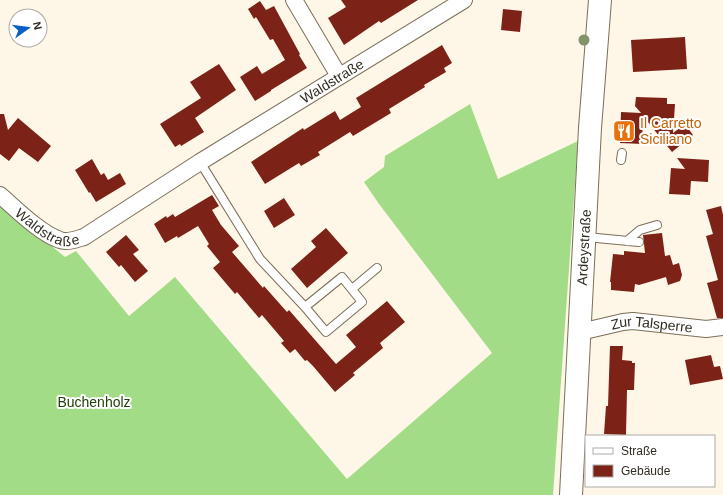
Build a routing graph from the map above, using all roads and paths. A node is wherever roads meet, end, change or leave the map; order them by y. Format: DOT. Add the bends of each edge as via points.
graph roads {
  1 [pos="294,0"];
  2 [pos="464,0"];
  3 [pos="600,0"];
  4 [pos="339,76"];
  5 [pos="200,162"];
  6 [pos="0,195"];
  7 [pos="657,225"];
  8 [pos="585,237"];
  9 [pos="627,241"];
  10 [pos="639,242"];
  11 [pos="378,268"];
  12 [pos="352,289"];
  13 [pos="305,307"];
  14 [pos="723,327"];
  15 [pos="580,332"];
  16 [pos="571,495"];
  1 -- 4 [label="street"];
  2 -- 4 [label="street, Waldstraße"];
  3 -- 8 [label="main road, Ardeystraße"];
  4 -- 5 [label="street, Waldstraße"];
  5 -- 6 [label="street, Waldstraße" via="84,237 75,240 61,241 46,233"];
  5 -- 13 [label="lane" via="260,259"];
  7 -- 9 [label="lane" via="640,230"];
  8 -- 9 [label="lane"];
  8 -- 15 [label="main road, Ardeystraße"];
  9 -- 10 [label="lane"];
  11 -- 12 [label="lane"];
  12 -- 13 [label="lane" via="342,277"];
  12 -- 13 [label="lane" via="362,302 326,332"];
  14 -- 15 [label="street, Zur Talsperre" via="706,329 634,321"];
  15 -- 16 [label="main road, Ardeystraße"];
}
